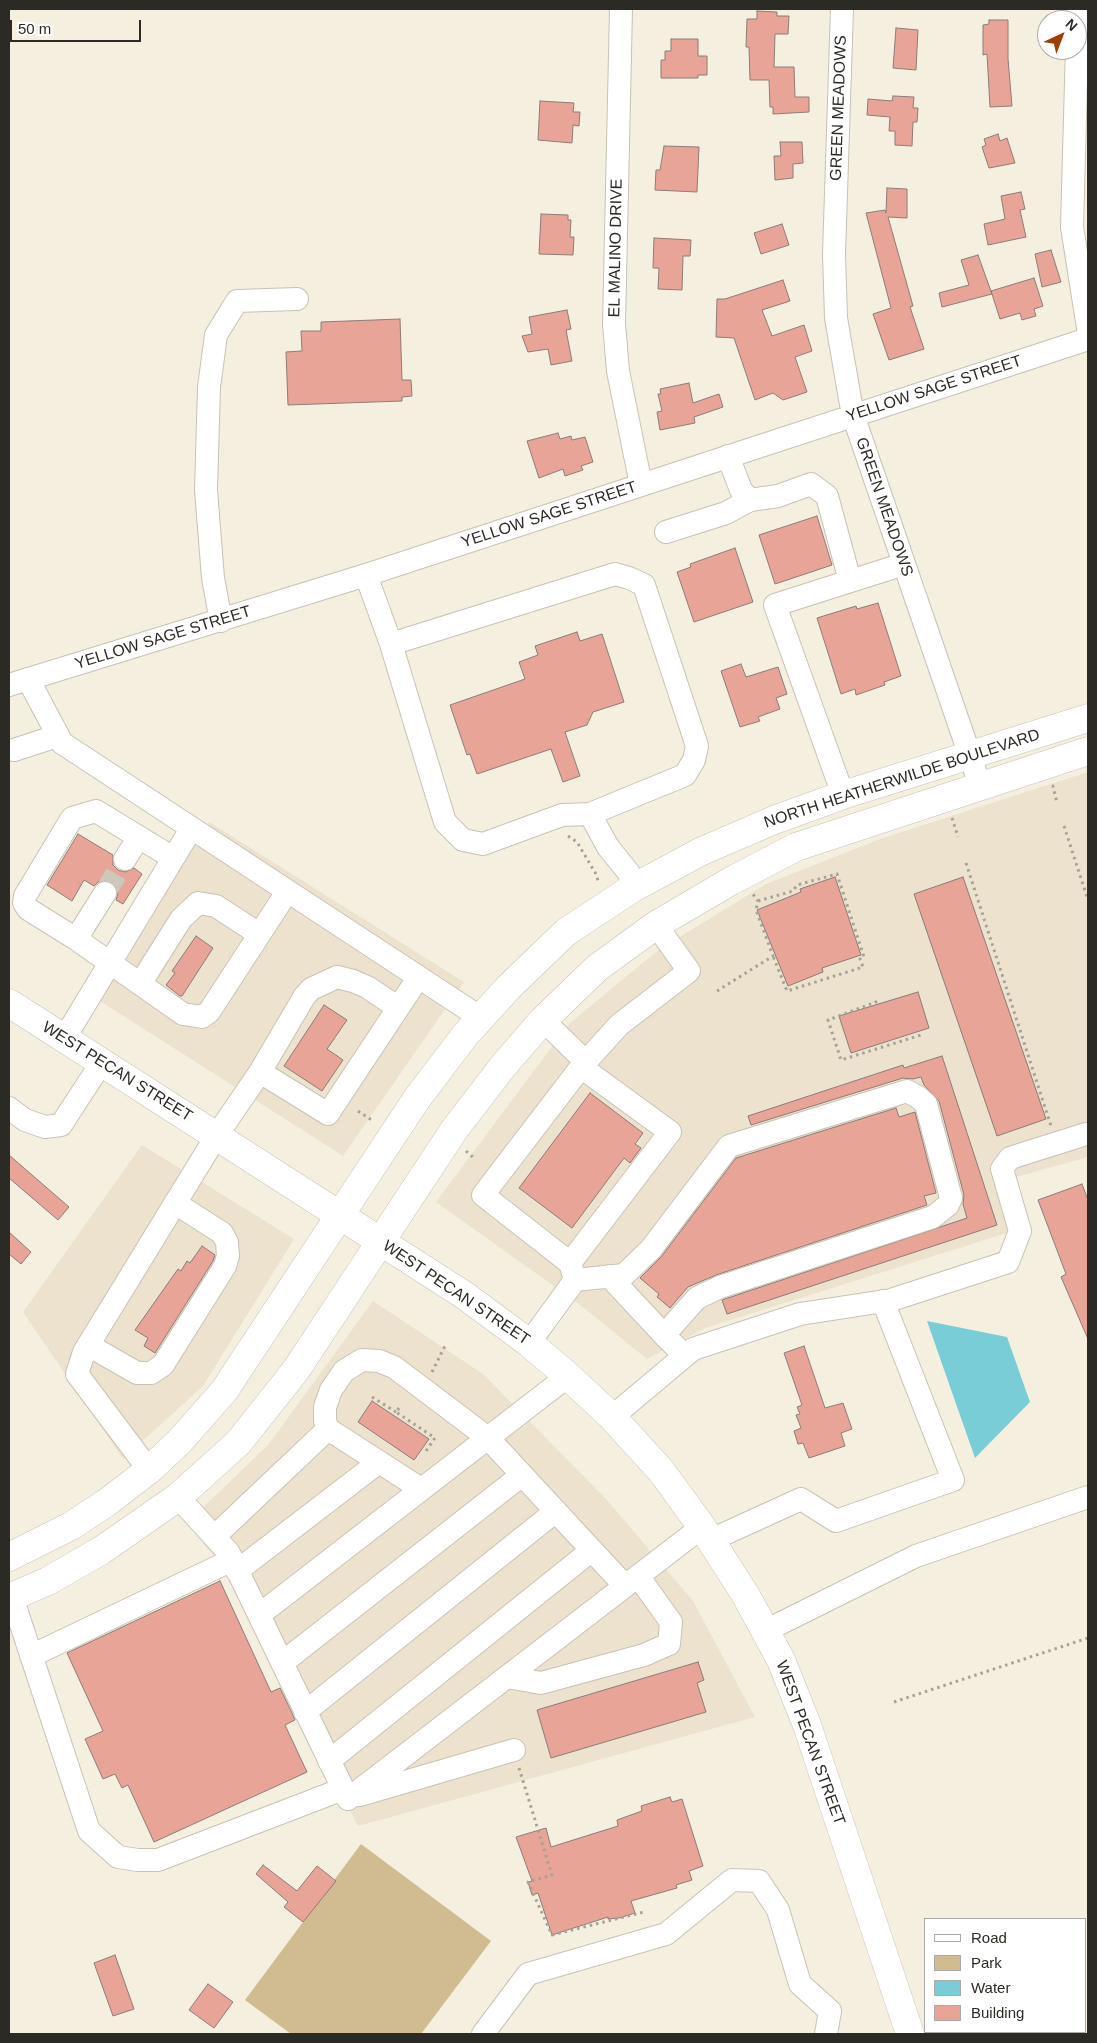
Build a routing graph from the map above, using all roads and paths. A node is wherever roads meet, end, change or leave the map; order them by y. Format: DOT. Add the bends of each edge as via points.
graph roads {
  1 [pos="621,9"];
  2 [pos="842,9"];
  3 [pos="1078,9"];
  4 [pos="297,299"];
  5 [pos="1088,328"];
  6 [pos="1088,339"];
  7 [pos="853,415"];
  8 [pos="728,456"];
  9 [pos="641,484"];
  10 [pos="750,500"];
  11 [pos="666,532"];
  12 [pos="904,564"];
  13 [pos="366,575"];
  14 [pos="850,581"];
  15 [pos="221,621"];
  16 [pos="391,644"];
  17 [pos="18,682"];
  18 [pos="1088,718"];
  19 [pos="57,736"];
  20 [pos="14,750"];
  21 [pos="1088,751"];
  22 [pos="969,756"];
  23 [pos="1060,784"];
  24 [pos="980,785"];
  25 [pos="843,795"];
  26 [pos="1057,803"];
  27 [pos="950,813"];
  28 [pos="590,814"];
  29 [pos="1064,826"];
  30 [pos="191,829"];
  31 [pos="562,833"];
  32 [pos="139,837"];
  33 [pos="958,838"];
  34 [pos="173,858"];
  35 [pos="125,859"];
  36 [pos="966,864"];
  37 [pos="633,888"];
  38 [pos="749,889"];
  39 [pos="287,892"];
  40 [pos="601,892"];
  41 [pos="105,893"];
  42 [pos="1088,900"];
  43 [pos="758,901"];
  44 [pos="656,924"];
  45 [pos="260,934"];
  46 [pos="76,939"];
  47 [pos="772,956"];
  48 [pos="110,964"];
  49 [pos="418,978"];
  50 [pos="140,984"];
  51 [pos="716,991"];
  52 [pos="875,1001"];
  53 [pos="397,1007"];
  54 [pos="11,1008"];
  55 [pos="481,1018"];
  56 [pos="543,1020"];
  57 [pos="920,1035"];
  58 [pos="64,1039"];
  59 [pos="102,1062"];
  60 [pos="584,1065"];
  61 [pos="260,1072"];
  62 [pos="9,1108"];
  63 [pos="358,1112"];
  64 [pos="373,1121"];
  65 [pos="1086,1134"];
  66 [pos="217,1135"];
  67 [pos="1057,1143"];
  68 [pos="462,1149"];
  69 [pos="476,1159"];
  70 [pos="175,1203"];
  71 [pos="339,1215"];
  72 [pos="380,1242"];
  73 [pos="573,1271"];
  74 [pos="609,1276"];
  75 [pos="883,1301"];
  76 [pos="664,1335"];
  77 [pos="529,1343"];
  78 [pos="446,1344"];
  79 [pos="88,1345"];
  80 [pos="685,1356"];
  81 [pos="430,1375"];
  82 [pos="568,1376"];
  83 [pos="372,1397"];
  84 [pos="399,1408"];
  85 [pos="396,1412"];
  86 [pos="612,1417"];
  87 [pos="328,1429"];
  88 [pos="488,1438"];
  89 [pos="424,1454"];
  90 [pos="379,1462"];
  91 [pos="149,1470"];
  92 [pos="522,1475"];
  93 [pos="421,1489"];
  94 [pos="178,1497"];
  95 [pos="1088,1497"];
  96 [pos="556,1511"];
  97 [pos="707,1533"];
  98 [pos="214,1537"];
  99 [pos="592,1550"];
  100 [pos="9,1557"];
  101 [pos="235,1566"];
  102 [pos="632,1581"];
  103 [pos="10,1598"];
  104 [pos="259,1615"];
  105 [pos="765,1631"];
  106 [pos="1088,1638"];
  107 [pos="31,1656"];
  108 [pos="282,1663"];
  109 [pos="507,1677"];
  110 [pos="894,1702"];
  111 [pos="305,1712"];
  112 [pos="514,1750"];
  113 [pos="329,1761"];
  114 [pos="345,1794"];
  115 [pos="644,1912"];
  116 [pos="483,2034"];
  117 [pos="826,2034"];
  118 [pos="910,2034"];
  1 -- 9 [label="street, EL MALINO DRIVE" via="614,324 618,371"];
  2 -- 7 [label="street, GREEN MEADOWS" via="834,254 836,318"];
  3 -- 5 [label="street" via="1072,227"];
  4 -- 15 [label="street" via="238,301 216,335 209,388 206,490 213,578"];
  6 -- 7 [label="street, YELLOW SAGE STREET"];
  7 -- 8 [label="street, YELLOW SAGE STREET"];
  7 -- 12 [label="street, GREEN MEADOWS"];
  8 -- 9 [label="street, YELLOW SAGE STREET"];
  8 -- 10 [label="street" via="741,490"];
  9 -- 13 [label="street, YELLOW SAGE STREET"];
  10 -- 11 [label="street" via="726,513"];
  10 -- 14 [label="street" via="778,496 811,484 827,496"];
  12 -- 14 [label="street"];
  12 -- 22 [label="street, GREEN MEADOWS"];
  13 -- 15 [label="street, YELLOW SAGE STREET"];
  13 -- 16 [label="street"];
  14 -- 25 [label="street" via="775,606"];
  15 -- 17 [label="street, YELLOW SAGE STREET"];
  16 -- 28 [label="street" via="445,822 463,840 483,844 562,815"];
  16 -- 28 [label="street" via="615,574 644,585 697,746 694,760 685,775"];
  17 -- 19 [label="street"];
  18 -- 22 [label="main road, NORTH HEATHERWILDE BOULEVARD"];
  19 -- 20 [label="street"];
  19 -- 30 [label="street" via="62,743"];
  21 -- 24 [label="main road, NORTH HEATHERWILDE BOULEVARD"];
  22 -- 24 [label="street, GREEN MEADOWS"];
  22 -- 25 [label="main road, NORTH HEATHERWILDE BOULEVARD"];
  23 -- 26 [label="path" via="1052,786"];
  24 -- 44 [label="main road, NORTH HEATHERWILDE BOULEVARD" via="796,847"];
  25 -- 37 [label="main road, NORTH HEATHERWILDE BOULEVARD" via="700,852"];
  27 -- 33 [label="path"];
  28 -- 37 [label="street" via="608,848 629,873"];
  29 -- 42 [label="path"];
  30 -- 34 [label="street"];
  30 -- 39 [label="street"];
  31 -- 40 [label="path" via="577,842 596,874"];
  32 -- 34 [label="street"];
  32 -- 35 [label="street"];
  32 -- 46 [label="street" via="96,811 72,818 25,896 24,903 28,909"];
  34 -- 48 [label="street"];
  36 -- 67 [label="path"];
  37 -- 44 [label="main road"];
  37 -- 55 [label="main road, NORTH HEATHERWILDE BOULEVARD" via="566,932 508,987"];
  38 -- 43 [label="path"];
  39 -- 45 [label="street"];
  39 -- 49 [label="street"];
  41 -- 46 [label="street"];
  43 -- 47 [label="path" via="756,910"];
  43 -- 47 [label="path" via="792,892 797,885 837,874 864,957 860,959 863,967 787,991"];
  44 -- 56 [label="main road, NORTH HEATHERWILDE BOULEVARD" via="598,968"];
  44 -- 60 [label="street" via="689,971 619,1025"];
  45 -- 50 [label="street" via="216,906 198,903 181,919"];
  45 -- 50 [label="street" via="209,1012 202,1017 183,1014"];
  46 -- 48 [label="street"];
  47 -- 51 [label="path"];
  48 -- 50 [label="street"];
  48 -- 58 [label="street"];
  49 -- 53 [label="street"];
  49 -- 55 [label="street"];
  52 -- 57 [label="path" via="828,1020 841,1060"];
  53 -- 61 [label="street" via="352,981 337,977 324,982 304,997"];
  53 -- 61 [label="street" via="328,1114"];
  54 -- 58 [label="main road, WEST PECAN STREET"];
  55 -- 71 [label="main road, NORTH HEATHERWILDE BOULEVARD" via="416,1100"];
  56 -- 60 [label="street"];
  56 -- 72 [label="main road, NORTH HEATHERWILDE BOULEVARD" via="454,1130"];
  58 -- 59 [label="main road, WEST PECAN STREET"];
  59 -- 62 [label="street" via="61,1125 45,1127 25,1120"];
  59 -- 66 [label="main road, WEST PECAN STREET"];
  60 -- 73 [label="street" via="670,1132"];
  60 -- 73 [label="street" via="483,1195"];
  61 -- 66 [label="street"];
  63 -- 64 [label="path"];
  65 -- 67 [label="street"];
  66 -- 70 [label="street"];
  66 -- 71 [label="main road, WEST PECAN STREET"];
  67 -- 75 [label="street" via="1010,1158 1002,1170 1020,1231 1008,1262"];
  68 -- 69 [label="path"];
  70 -- 79 [label="street"];
  70 -- 79 [label="street" via="222,1232 227,1242 225,1266 163,1365 151,1374 137,1373"];
  71 -- 72 [label="main road, WEST PECAN STREET"];
  71 -- 91 [label="main road, NORTH HEATHERWILDE BOULEVARD" via="224,1390 179,1442"];
  72 -- 77 [label="main road, WEST PECAN STREET" via="464,1295"];
  72 -- 94 [label="main road, NORTH HEATHERWILDE BOULEVARD" via="267,1409 238,1443"];
  73 -- 74 [label="street"];
  73 -- 77 [label="street"];
  74 -- 76 [label="street"];
  74 -- 76 [label="street" via="624,1275 651,1249 729,1146 907,1091 926,1104 951,1198 948,1205 933,1217 720,1287 697,1298"];
  75 -- 80 [label="street" via="800,1314 693,1349"];
  75 -- 97 [label="street" via="953,1480 836,1521 801,1499"];
  76 -- 80 [label="street"];
  77 -- 82 [label="main road, WEST PECAN STREET"];
  78 -- 81 [label="path"];
  79 -- 91 [label="street" via="77,1374"];
  80 -- 86 [label="street"];
  82 -- 86 [label="main road, WEST PECAN STREET"];
  82 -- 88 [label="street"];
  83 -- 85 [label="path"];
  84 -- 85 [label="path"];
  85 -- 89 [label="path" via="435,1438"];
  86 -- 97 [label="main road, WEST PECAN STREET" via="662,1472"];
  87 -- 88 [label="street" via="325,1407 332,1390 344,1371 362,1360 379,1361 394,1367"];
  87 -- 90 [label="street"];
  87 -- 98 [label="street"];
  88 -- 92 [label="street"];
  88 -- 93 [label="street"];
  90 -- 93 [label="street"];
  90 -- 101 [label="street"];
  91 -- 94 [label="main road"];
  91 -- 100 [label="main road, NORTH HEATHERWILDE BOULEVARD" via="71,1526"];
  92 -- 96 [label="street"];
  92 -- 108 [label="street"];
  93 -- 104 [label="street"];
  94 -- 98 [label="street"];
  94 -- 103 [label="main road, NORTH HEATHERWILDE BOULEVARD" via="102,1550 48,1581"];
  95 -- 105 [label="street" via="916,1556"];
  96 -- 99 [label="street"];
  96 -- 111 [label="street"];
  97 -- 102 [label="street"];
  97 -- 105 [label="main road, WEST PECAN STREET"];
  98 -- 101 [label="street" via="229,1553"];
  99 -- 102 [label="street"];
  99 -- 113 [label="street"];
  101 -- 104 [label="street"];
  101 -- 107 [label="street"];
  102 -- 109 [label="street"];
  102 -- 109 [label="street" via="671,1622 669,1644 644,1655 541,1683"];
  103 -- 107 [label="street"];
  104 -- 108 [label="street"];
  105 -- 118 [label="main road, WEST PECAN STREET" via="781,1660 807,1725"];
  106 -- 110 [label="path"];
  107 -- 114 [label="street" via="89,1831 118,1856 158,1860"];
  108 -- 111 [label="street"];
  109 -- 114 [label="street"];
  111 -- 113 [label="street"];
  112 -- 114 [label="street"];
  112 -- 115 [label="path" via="552,1875 528,1882 552,1935"];
  113 -- 114 [label="street"];
  116 -- 117 [label="street" via="528,1974 666,1934 732,1880 759,1881 778,1910 800,1984 830,2011"];
}
